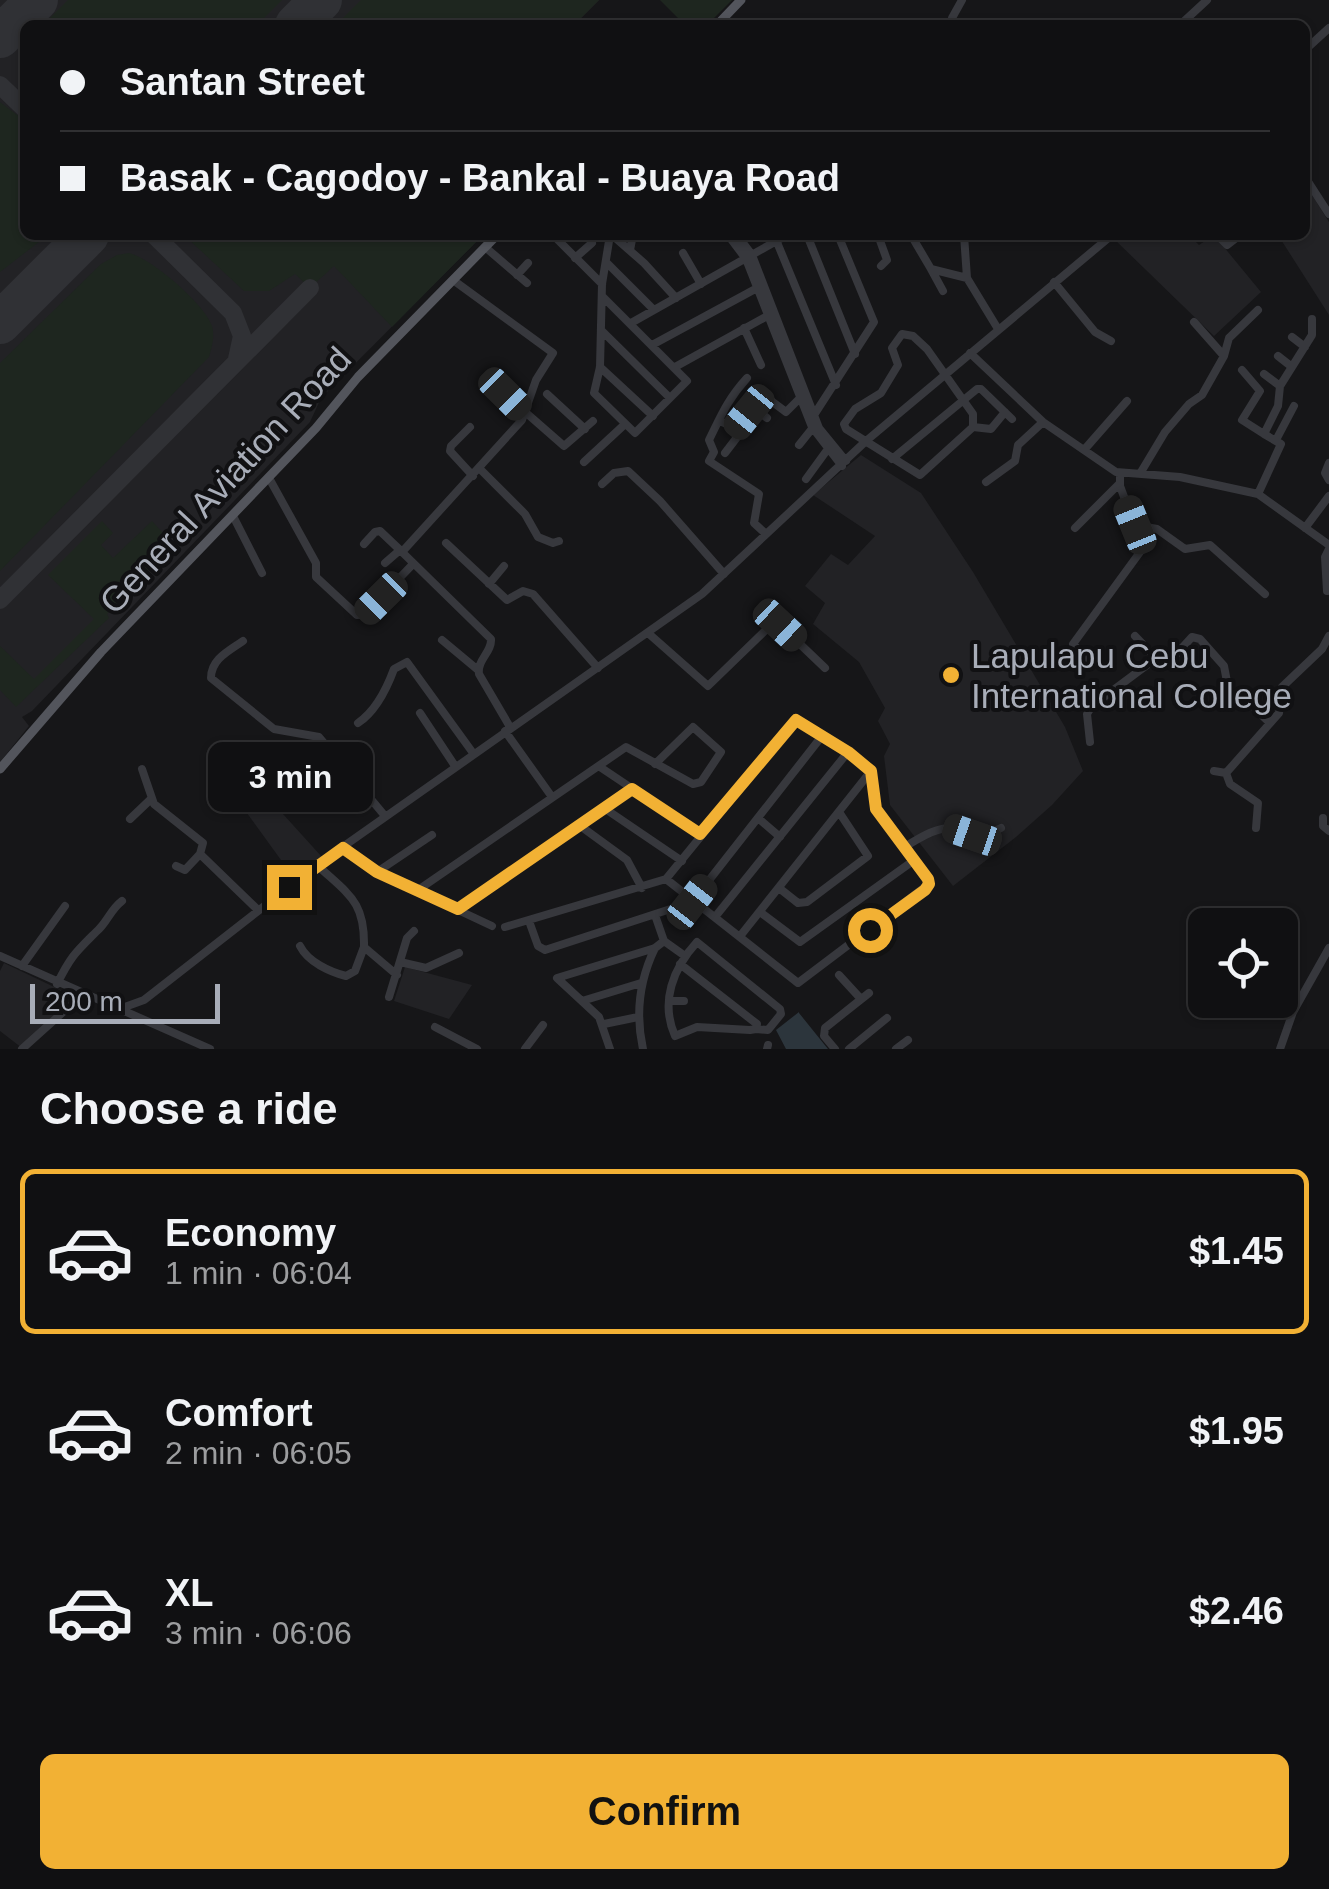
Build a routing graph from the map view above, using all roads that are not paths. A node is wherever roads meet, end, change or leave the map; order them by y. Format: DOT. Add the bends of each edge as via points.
graph roads {
  1 [pos="741,0"];
  2 [pos="1207,0"];
  3 [pos="722,20"];
  4 [pos="1185,20"];
  5 [pos="1329,28"];
  6 [pos="1320,36"];
  7 [pos="1310,45"];
  8 [pos="1329,47"];
  9 [pos="1310,185"];
  10 [pos="1329,214"];
  11 [pos="491,240"];
  12 [pos="560,240"];
  13 [pos="610,240"];
  14 [pos="617,240"];
  15 [pos="633,240"];
  16 [pos="733,240"];
  17 [pos="739,240"];
  18 [pos="772,240"];
  19 [pos="776,240"];
  20 [pos="809,240"];
  21 [pos="840,240"];
  22 [pos="880,240"];
  23 [pos="914,240"];
  24 [pos="964,240"];
  25 [pos="1106,240"];
  26 [pos="592,243"];
  27 [pos="485,246"];
  28 [pos="648,249"];
  29 [pos="630,250"];
  30 [pos="683,253"];
  31 [pos="749,257"];
  32 [pos="575,258"];
  33 [pos="606,262"];
  34 [pos="643,262"];
  35 [pos="528,264"];
  36 [pos="881,266"];
  37 [pos="931,268"];
  38 [pos="517,275"];
  39 [pos="968,278"];
  40 [pos="453,280"];
  41 [pos="1054,282"];
  42 [pos="527,283"];
  43 [pos="602,284"];
  44 [pos="701,284"];
  45 [pos="760,286"];
  46 [pos="943,291"];
  47 [pos="602,296"];
  48 [pos="676,298"];
  49 [pos="654,310"];
  50 [pos="1258,310"];
  51 [pos="771,314"];
  52 [pos="1312,320"];
  53 [pos="1194,322"];
  54 [pos="631,323"];
  55 [pos="744,328"];
  56 [pos="998,329"];
  57 [pos="600,330"];
  58 [pos="1292,337"];
  59 [pos="1111,341"];
  60 [pos="652,345"];
  61 [pos="979,345"];
  62 [pos="1304,347"];
  63 [pos="970,353"];
  64 [pos="855,354"];
  65 [pos="1224,356"];
  66 [pos="1278,356"];
  67 [pos="984,363"];
  68 [pos="761,364"];
  69 [pos="600,367"];
  70 [pos="674,367"];
  71 [pos="1292,367"];
  72 [pos="1242,370"];
  73 [pos="1264,374"];
  74 [pos="944,376"];
  75 [pos="747,378"];
  76 [pos="836,385"];
  77 [pos="1280,386"];
  78 [pos="500,390"];
  79 [pos="547,394"];
  80 [pos="803,395"];
  81 [pos="670,398"];
  82 [pos="770,400"];
  83 [pos="964,400"];
  84 [pos="1127,401"];
  85 [pos="1294,406"];
  86 [pos="525,413"];
  87 [pos="653,416"];
  88 [pos="767,418"];
  89 [pos="593,421"];
  90 [pos="813,421"];
  91 [pos="722,422"];
  92 [pos="1043,422"];
  93 [pos="624,425"];
  94 [pos="470,427"];
  95 [pos="972,427"];
  96 [pos="585,429"];
  97 [pos="735,429"];
  98 [pos="1264,434"];
  99 [pos="1276,440"];
  100 [pos="866,441"];
  101 [pos="799,445"];
  102 [pos="829,448"];
  103 [pos="1084,450"];
  104 [pos="726,452"];
  105 [pos="892,459"];
  106 [pos="584,462"];
  107 [pos="1329,463"];
  108 [pos="844,464"];
  109 [pos="477,472"];
  110 [pos="1142,472"];
  111 [pos="1120,474"];
  112 [pos="269,478"];
  113 [pos="806,479"];
  114 [pos="1329,480"];
  115 [pos="986,482"];
  116 [pos="602,484"];
  117 [pos="1119,484"];
  118 [pos="1258,494"];
  119 [pos="1329,496"];
  120 [pos="232,516"];
  121 [pos="1135,525"];
  122 [pos="1075,528"];
  123 [pos="1305,528"];
  124 [pos="766,534"];
  125 [pos="559,541"];
  126 [pos="446,542"];
  127 [pos="364,544"];
  128 [pos="1329,547"];
  129 [pos="401,551"];
  130 [pos="385,563"];
  131 [pos="413,564"];
  132 [pos="504,566"];
  133 [pos="262,572"];
  134 [pos="724,574"];
  135 [pos="488,584"];
  136 [pos="1326,591"];
  137 [pos="1264,594"];
  138 [pos="648,633"];
  139 [pos="1136,636"];
  140 [pos="1329,636"];
  141 [pos="442,640"];
  142 [pos="243,641"];
  143 [pos="1157,658"];
  144 [pos="1092,664"];
  145 [pos="598,668"];
  146 [pos="825,668"];
  147 [pos="478,670"];
  148 [pos="420,714"];
  149 [pos="358,722"];
  150 [pos="1270,723"];
  151 [pos="508,729"];
  152 [pos="822,736"];
  153 [pos="1090,742"];
  154 [pos="848,752"];
  155 [pos="473,753"];
  156 [pos="655,764"];
  157 [pos="455,766"];
  158 [pos="600,767"];
  159 [pos="142,769"];
  160 [pos="0,770"];
  161 [pos="1214,770"];
  162 [pos="871,771"];
  163 [pos="1226,773"];
  164 [pos="632,789"];
  165 [pos="552,797"];
  166 [pos="151,799"];
  167 [pos="604,808"];
  168 [pos="839,812"];
  169 [pos="385,816"];
  170 [pos="758,818"];
  171 [pos="1323,818"];
  172 [pos="130,819"];
  173 [pos="579,825"];
  174 [pos="1001,828"];
  175 [pos="1256,828"];
  176 [pos="1329,832"];
  177 [pos="700,834"];
  178 [pos="432,835"];
  179 [pos="780,836"];
  180 [pos="343,848"];
  181 [pos="903,848"];
  182 [pos="200,854"];
  183 [pos="682,861"];
  184 [pos="913,861"];
  185 [pos="317,865"];
  186 [pos="176,866"];
  187 [pos="377,872"];
  188 [pos="666,879"];
  189 [pos="642,888"];
  190 [pos="779,888"];
  191 [pos="418,890"];
  192 [pos="122,902"];
  193 [pos="692,902"];
  194 [pos="65,906"];
  195 [pos="458,909"];
  196 [pos="258,910"];
  197 [pos="760,912"];
  198 [pos="655,915"];
  199 [pos="715,918"];
  200 [pos="528,921"];
  201 [pos="492,926"];
  202 [pos="506,928"];
  203 [pos="414,931"];
  204 [pos="741,936"];
  205 [pos="664,941"];
  206 [pos="300,946"];
  207 [pos="364,948"];
  208 [pos="655,948"];
  209 [pos="1329,948"];
  210 [pos="459,954"];
  211 [pos="0,956"];
  212 [pos="682,960"];
  213 [pos="400,962"];
  214 [pos="446,962"];
  215 [pos="22,966"];
  216 [pos="457,968"];
  217 [pos="397,975"];
  218 [pos="840,976"];
  219 [pos="640,983"];
  220 [pos="57,984"];
  221 [pos="82,995"];
  222 [pos="389,997"];
  223 [pos="144,1000"];
  224 [pos="684,1000"];
  225 [pos="582,1001"];
  226 [pos="669,1001"];
  227 [pos="122,1008"];
  228 [pos="141,1017"];
  229 [pos="638,1018"];
  230 [pos="887,1018"];
  231 [pos="604,1024"];
  232 [pos="543,1025"];
  233 [pos="756,1026"];
  234 [pos="435,1027"];
  235 [pos="908,1040"];
  236 [pos="207,1048"];
  237 [pos="22,1049"];
  238 [pos="477,1049"];
  239 [pos="525,1049"];
  240 [pos="610,1049"];
  241 [pos="643,1049"];
  242 [pos="835,1049"];
  243 [pos="850,1049"];
  244 [pos="896,1049"];
  245 [pos="1280,1049"];
  1 -- 3 [label="main road"];
  2 -- 4 [label="street"];
  5 -- 6 [label="street"];
  6 -- 7 [label="street"];
  6 -- 8 [label="street"];
  9 -- 10 [label="street"];
  11 -- 27 [label="main road, General Aviation Road"];
  12 -- 32 [label="street"];
  13 -- 33 [label="street"];
  14 -- 29 [label="street"];
  15 -- 29 [label="street"];
  16 -- 31 [label="street"];
  17 -- 31 [label="street"];
  18 -- 31 [label="street"];
  19 -- 76 [label="street"];
  20 -- 64 [label="street"];
  21 -- 64 [label="street" via="874,322"];
  22 -- 36 [label="street" via="887,253"];
  23 -- 37 [label="street"];
  24 -- 39 [label="street"];
  25 -- 41 [label="street"];
  26 -- 32 [label="street"];
  27 -- 38 [label="street"];
  27 -- 40 [label="main road, General Aviation Road"];
  28 -- 34 [label="street"];
  29 -- 34 [label="street"];
  30 -- 44 [label="street"];
  31 -- 44 [label="street"];
  31 -- 45 [label="street"];
  32 -- 43 [label="street"];
  33 -- 43 [label="street"];
  33 -- 49 [label="street"];
  34 -- 48 [label="street"];
  35 -- 38 [label="street"];
  37 -- 39 [label="street"];
  37 -- 46 [label="street"];
  38 -- 42 [label="street"];
  39 -- 56 [label="street"];
  40 -- 86 [label="street" via="553,353"];
  40 -- 112 [label="main road, General Aviation Road"];
  41 -- 56 [label="street"];
  41 -- 59 [label="street" via="1094,332"];
  43 -- 47 [label="street"];
  44 -- 48 [label="street"];
  45 -- 51 [label="street"];
  45 -- 60 [label="street"];
  47 -- 54 [label="street"];
  47 -- 57 [label="street"];
  48 -- 49 [label="street"];
  49 -- 54 [label="street"];
  50 -- 65 [label="street" via="1230,338"];
  51 -- 55 [label="street"];
  51 -- 80 [label="street"];
  52 -- 62 [label="street"];
  53 -- 65 [label="street"];
  54 -- 60 [label="street"];
  55 -- 68 [label="street"];
  55 -- 70 [label="street"];
  56 -- 61 [label="street"];
  57 -- 69 [label="street"];
  57 -- 81 [label="street"];
  58 -- 62 [label="street"];
  60 -- 70 [label="street"];
  61 -- 63 [label="street"];
  61 -- 67 [label="street"];
  62 -- 71 [label="street"];
  63 -- 67 [label="street"];
  63 -- 74 [label="street"];
  64 -- 76 [label="street"];
  65 -- 110 [label="street"];
  66 -- 71 [label="street"];
  67 -- 92 [label="street"];
  69 -- 87 [label="street"];
  69 -- 93 [label="street" via="594,393"];
  70 -- 81 [label="street" via="687,381"];
  71 -- 77 [label="street"];
  72 -- 98 [label="street" via="1260,391 1242,420"];
  73 -- 77 [label="street"];
  74 -- 83 [label="street"];
  74 -- 100 [label="street"];
  74 -- 100 [label="street" via="920,342 898,336 892,348 898,365 880,394 844,420 846,429"];
  75 -- 91 [label="street" via="723,406"];
  76 -- 90 [label="street"];
  77 -- 98 [label="street"];
  78 -- 86 [label="street"];
  79 -- 96 [label="street"];
  80 -- 82 [label="street" via="786,412"];
  80 -- 90 [label="street"];
  81 -- 87 [label="street"];
  83 -- 95 [label="street" via="973,412"];
  83 -- 95 [label="street" via="981,389 1009,416 990,429"];
  83 -- 105 [label="street"];
  84 -- 103 [label="street"];
  85 -- 99 [label="street"];
  86 -- 96 [label="street" via="564,446"];
  86 -- 109 [label="street"];
  87 -- 93 [label="street" via="635,434"];
  88 -- 97 [label="street" via="754,408"];
  89 -- 96 [label="street"];
  90 -- 101 [label="street"];
  90 -- 102 [label="street"];
  91 -- 97 [label="street"];
  91 -- 124 [label="street" via="709,440 709,460 759,494 754,523"];
  92 -- 103 [label="street"];
  92 -- 115 [label="street" via="1020,443 1015,461"];
  93 -- 106 [label="street"];
  94 -- 109 [label="street" via="450,451"];
  95 -- 105 [label="street" via="923,474"];
  97 -- 104 [label="street" via="737,440"];
  98 -- 99 [label="street"];
  99 -- 118 [label="street" via="1280,449"];
  100 -- 105 [label="street"];
  100 -- 108 [label="street"];
  102 -- 108 [label="street"];
  102 -- 113 [label="street"];
  103 -- 111 [label="street"];
  107 -- 114 [label="street"];
  108 -- 124 [label="street"];
  109 -- 125 [label="street" via="525,514 538,537"];
  109 -- 129 [label="street"];
  110 -- 111 [label="street"];
  110 -- 118 [label="street"];
  111 -- 117 [label="street"];
  112 -- 120 [label="main road, General Aviation Road"];
  112 -- 131 [label="street" via="316,563 316,577 357,615"];
  116 -- 134 [label="street" via="628,471"];
  117 -- 121 [label="street"];
  117 -- 122 [label="street"];
  118 -- 123 [label="street"];
  119 -- 123 [label="street"];
  120 -- 133 [label="street"];
  120 -- 160 [label="main road, General Aviation Road"];
  121 -- 137 [label="street" via="1157,528 1185,549 1214,548"];
  121 -- 144 [label="street" via="1142,550 1072,644"];
  123 -- 128 [label="street"];
  124 -- 134 [label="street"];
  126 -- 135 [label="street"];
  127 -- 129 [label="street" via="380,531"];
  128 -- 136 [label="street"];
  129 -- 130 [label="street"];
  129 -- 131 [label="street"];
  131 -- 147 [label="street" via="491,639"];
  132 -- 135 [label="street"];
  134 -- 138 [label="street"];
  135 -- 145 [label="street" via="508,600 524,591 533,594"];
  138 -- 145 [label="street"];
  138 -- 146 [label="street" via="708,686 777,623"];
  139 -- 143 [label="street"];
  140 -- 150 [label="street" via="1282,687 1280,710"];
  141 -- 147 [label="street"];
  142 -- 169 [label="street" via="217,660 212,678 274,729 319,737"];
  143 -- 150 [label="street" via="1170,660 1188,639 1200,639 1224,666 1229,692"];
  143 -- 153 [label="street" via="1088,710"];
  145 -- 151 [label="street"];
  147 -- 151 [label="street"];
  148 -- 157 [label="street"];
  149 -- 155 [label="street" via="372,712 394,669 407,662"];
  150 -- 163 [label="street"];
  151 -- 155 [label="street"];
  151 -- 165 [label="street"];
  152 -- 154 [label="street"];
  152 -- 170 [label="street"];
  152 -- 177 [label="street" via="796,720"];
  154 -- 162 [label="street"];
  154 -- 179 [label="street"];
  155 -- 157 [label="street"];
  156 -- 156 [label="street" via="697,784 721,752 693,728"];
  156 -- 158 [label="street" via="626,747"];
  157 -- 169 [label="street"];
  158 -- 164 [label="street"];
  158 -- 165 [label="street"];
  159 -- 166 [label="street"];
  161 -- 163 [label="street"];
  162 -- 168 [label="street"];
  162 -- 181 [label="street" via="876,809"];
  163 -- 175 [label="street" via="1230,784 1258,802"];
  164 -- 167 [label="street"];
  164 -- 177 [label="street"];
  165 -- 191 [label="street"];
  166 -- 172 [label="street"];
  166 -- 182 [label="street" via="202,844"];
  167 -- 173 [label="street"];
  167 -- 183 [label="street"];
  168 -- 190 [label="street"];
  168 -- 190 [label="street" via="868,856 807,902"];
  169 -- 180 [label="street"];
  170 -- 179 [label="street"];
  170 -- 193 [label="street"];
  171 -- 176 [label="street"];
  173 -- 189 [label="street" via="628,860"];
  173 -- 195 [label="street"];
  174 -- 181 [label="street" via="986,836 950,827"];
  177 -- 183 [label="street"];
  178 -- 187 [label="street"];
  179 -- 199 [label="street"];
  180 -- 185 [label="street"];
  180 -- 187 [label="street"];
  181 -- 184 [label="street"];
  182 -- 186 [label="street" via="185,870"];
  182 -- 196 [label="street"];
  183 -- 188 [label="street"];
  184 -- 197 [label="street" via="800,942"];
  184 -- 204 [label="street" via="929,884 802,983"];
  185 -- 196 [label="street"];
  185 -- 207 [label="street" via="362,914"];
  187 -- 191 [label="street"];
  188 -- 189 [label="street"];
  188 -- 193 [label="street"];
  189 -- 200 [label="street"];
  190 -- 197 [label="street"];
  191 -- 195 [label="street"];
  192 -- 220 [label="street" via="75,950"];
  193 -- 198 [label="street"];
  193 -- 199 [label="street"];
  194 -- 215 [label="street"];
  195 -- 201 [label="street"];
  196 -- 223 [label="street"];
  197 -- 204 [label="street"];
  198 -- 200 [label="street" via="545,950"];
  198 -- 205 [label="street"];
  199 -- 204 [label="street"];
  200 -- 202 [label="street"];
  203 -- 213 [label="street"];
  205 -- 208 [label="street"];
  205 -- 212 [label="street"];
  206 -- 207 [label="street" via="346,976"];
  207 -- 217 [label="street"];
  208 -- 219 [label="street"];
  208 -- 225 [label="street" via="558,978"];
  209 -- 245 [label="street"];
  210 -- 214 [label="street"];
  211 -- 215 [label="street"];
  212 -- 226 [label="street"];
  212 -- 233 [label="street"];
  212 -- 233 [label="street" via="698,942 780,1010 768,1030"];
  213 -- 214 [label="street" via="426,968"];
  213 -- 217 [label="street"];
  214 -- 216 [label="street"];
  215 -- 220 [label="street"];
  217 -- 222 [label="street"];
  218 -- 242 [label="street" via="865,996 823,1032"];
  219 -- 225 [label="street"];
  219 -- 229 [label="street"];
  220 -- 221 [label="street"];
  221 -- 227 [label="street"];
  221 -- 237 [label="street"];
  223 -- 227 [label="street"];
  223 -- 228 [label="street"];
  224 -- 226 [label="street"];
  225 -- 231 [label="street"];
  226 -- 233 [label="street" via="677,1037 697,1027"];
  227 -- 228 [label="street"];
  228 -- 236 [label="street"];
  229 -- 231 [label="street"];
  229 -- 241 [label="street"];
  230 -- 243 [label="street"];
  231 -- 240 [label="street"];
  232 -- 239 [label="street"];
  234 -- 238 [label="street"];
  235 -- 244 [label="street"];
}
